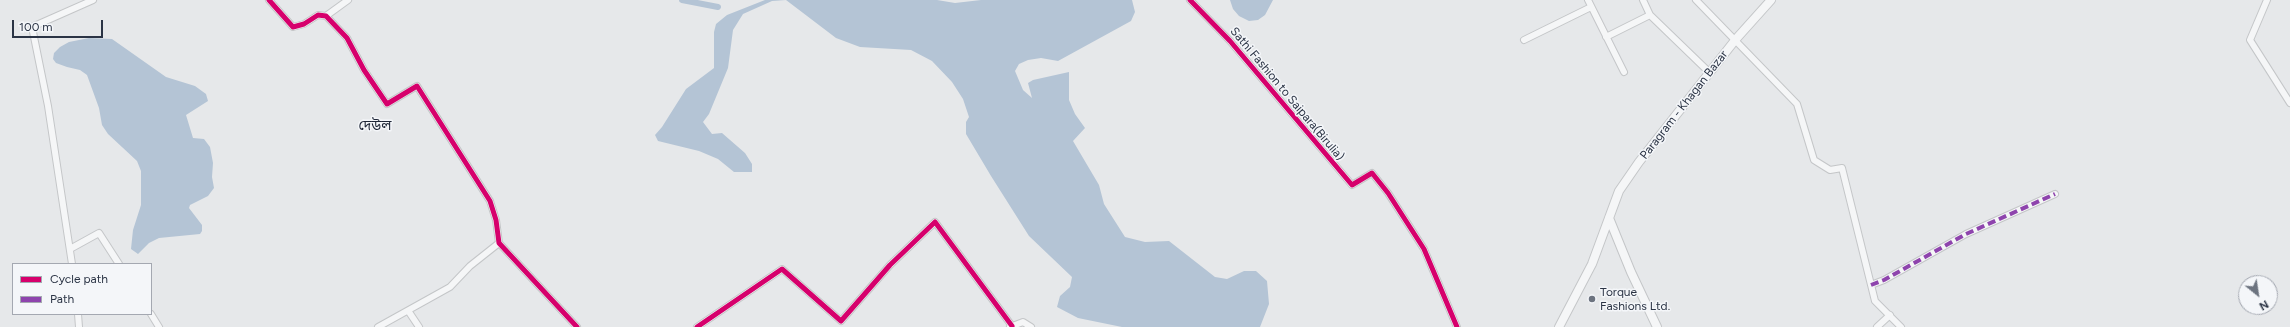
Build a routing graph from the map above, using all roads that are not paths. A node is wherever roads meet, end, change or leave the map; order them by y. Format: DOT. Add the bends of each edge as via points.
graph roads {
  1 [pos="93,0"];
  2 [pos="269,0"];
  3 [pos="348,0"];
  4 [pos="1190,0"];
  5 [pos="1588,0"];
  6 [pos="1643,0"];
  7 [pos="1696,0"];
  8 [pos="1770,0"];
  9 [pos="2267,0"];
  10 [pos="1591,7"];
  11 [pos="1650,15"];
  12 [pos="326,16"];
  13 [pos="1606,37"];
  14 [pos="1736,39"];
  15 [pos="1524,40"];
  16 [pos="1624,72"];
  17 [pos="1710,73"];
  18 [pos="2290,103"];
  19 [pos="2055,194"];
  20 [pos="1609,218"];
  21 [pos="499,243"];
  22 [pos="70,249"];
  23 [pos="72,263"];
  24 [pos="118,263"];
  25 [pos="1871,284"];
  26 [pos="409,312"];
  27 [pos="78,315"];
  28 [pos="152,315"];
  29 [pos="1890,315"];
  30 [pos="79,327"];
  31 [pos="160,327"];
  32 [pos="378,327"];
  33 [pos="419,327"];
  34 [pos="577,327"];
  35 [pos="697,327"];
  36 [pos="1011,327"];
  37 [pos="1032,327"];
  38 [pos="1457,327"];
  39 [pos="1559,327"];
  40 [pos="1657,327"];
  41 [pos="1877,327"];
  42 [pos="1901,327"];
  1 -- 22 [label="street" via="32,27 48,106"];
  2 -- 12 [label="street" via="293,27 304,24 318,15"];
  3 -- 12 [label="street"];
  4 -- 38 [label="street, Sathi Fashion to Saipara(Birulia)" via="1230,41 1352,185 1372,173 1424,249"];
  5 -- 10 [label="street"];
  6 -- 11 [label="street"];
  7 -- 14 [label="street"];
  8 -- 14 [label="street, Paragram - Khagan Bazar"];
  9 -- 18 [label="street" via="2250,40"];
  10 -- 13 [label="street"];
  10 -- 15 [label="street"];
  11 -- 13 [label="street"];
  11 -- 17 [label="street"];
  12 -- 21 [label="street" via="347,38 364,70 387,104 417,86 490,201"];
  13 -- 16 [label="street"];
  14 -- 17 [label="street, Paragram - Khagan Bazar"];
  14 -- 25 [label="street" via="1797,104 1814,160 1830,170 1842,168"];
  17 -- 20 [label="street, Paragram - Khagan Bazar" via="1627,179 1619,191"];
  19 -- 25 [label="street" via="1966,234 1884,280"];
  20 -- 39 [label="street, Paragram - Khagan Bazar" via="1592,264"];
  20 -- 40 [label="street"];
  21 -- 26 [label="street" via="470,266 450,287"];
  21 -- 34 [label="street"];
  22 -- 23 [label="street"];
  22 -- 24 [label="street" via="99,233"];
  25 -- 29 [label="street" via="1875,301"];
  26 -- 32 [label="street"];
  26 -- 33 [label="street"];
  27 -- 30 [label="street"];
  28 -- 31 [label="street"];
  29 -- 41 [label="street"];
  29 -- 42 [label="street"];
  35 -- 36 [label="street" via="782,269 841,321 890,264 935,222"];
  36 -- 37 [label="street" via="1023,322"];
}
